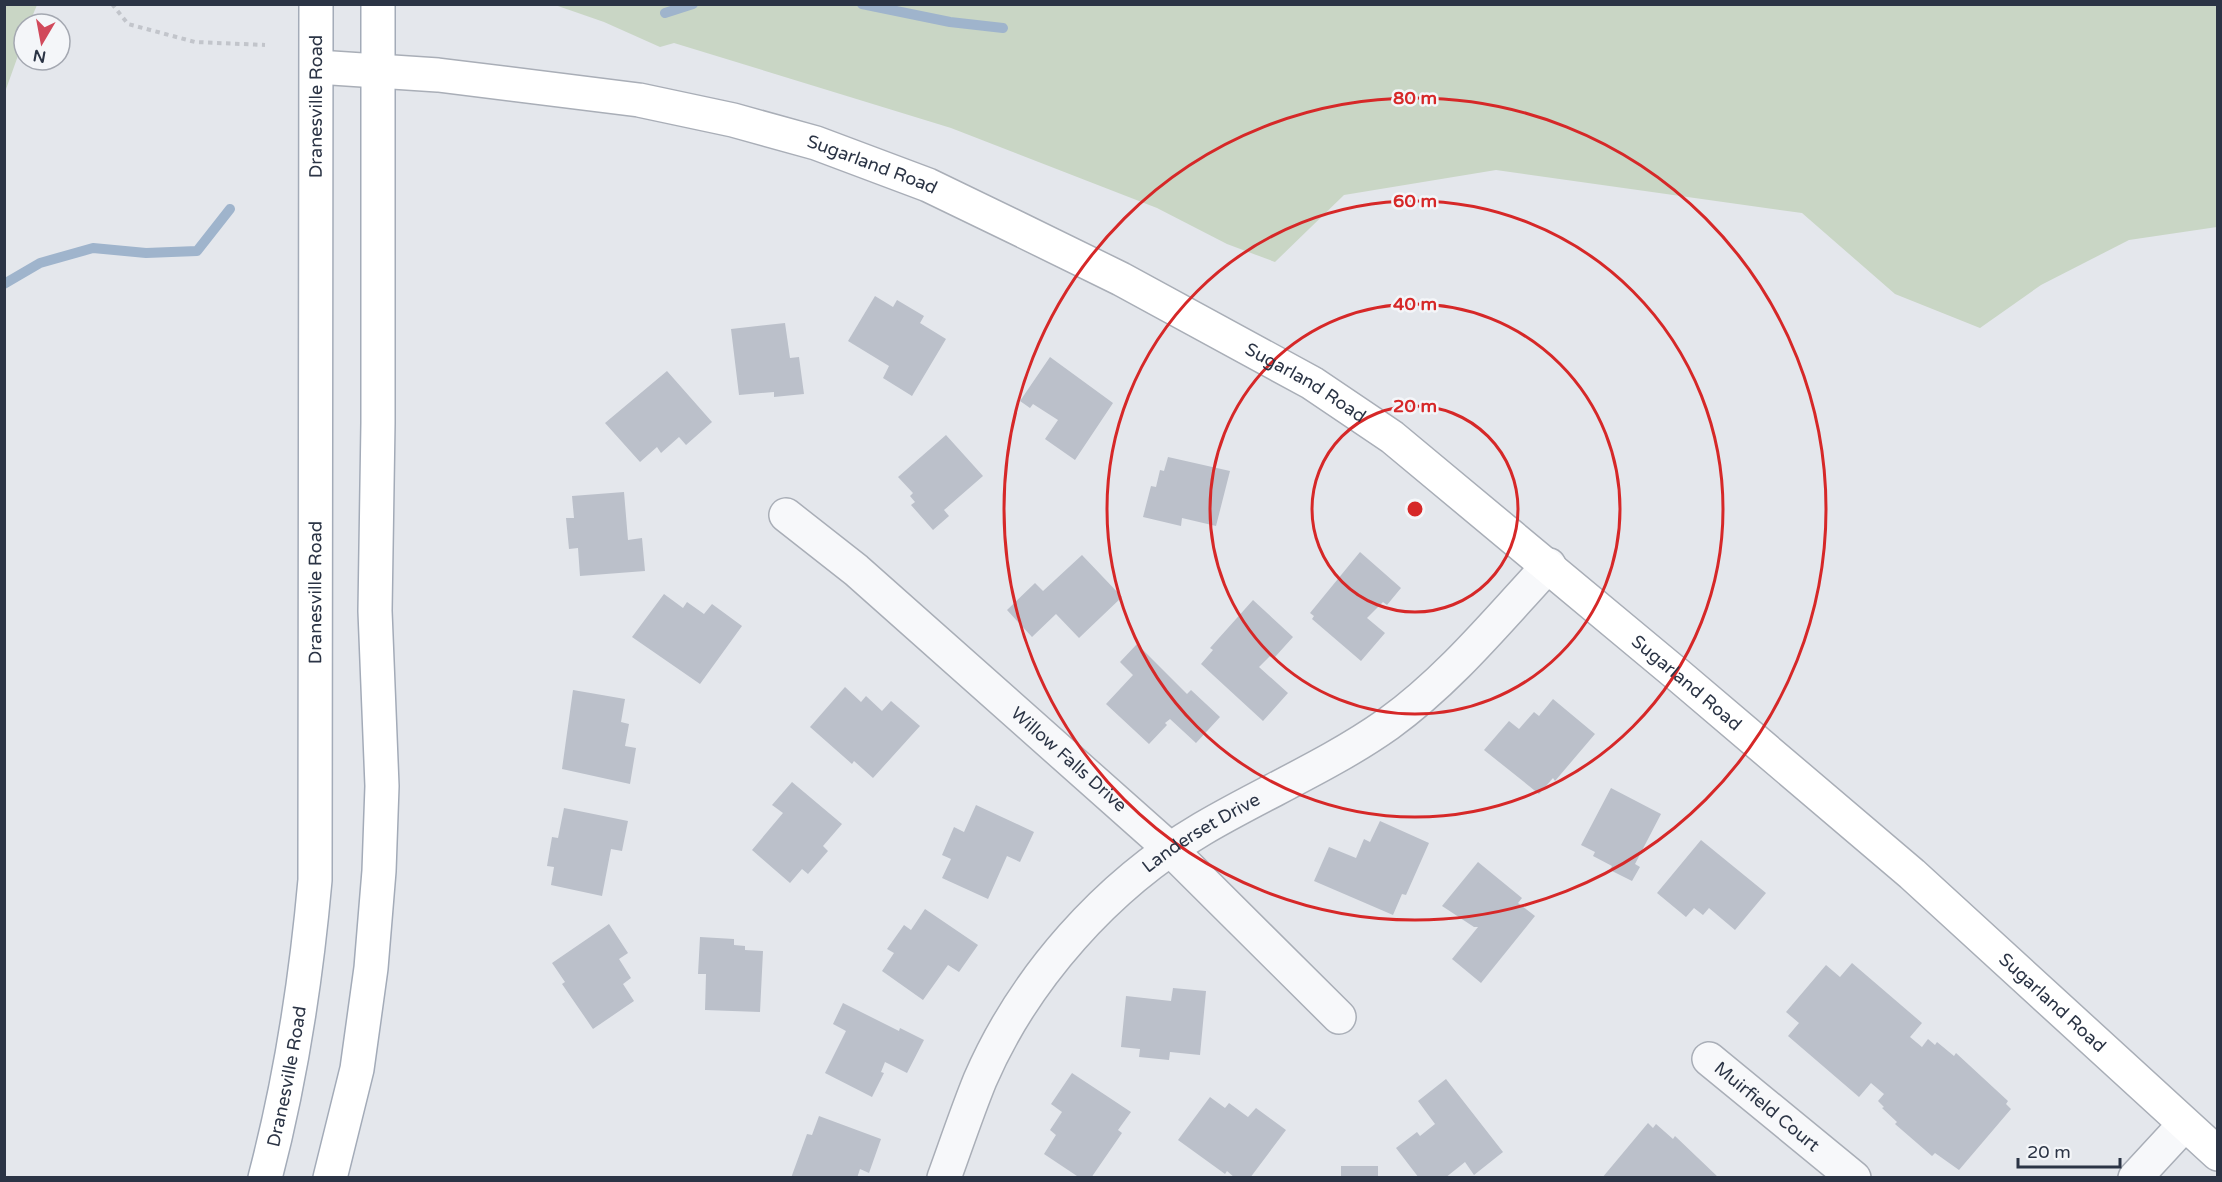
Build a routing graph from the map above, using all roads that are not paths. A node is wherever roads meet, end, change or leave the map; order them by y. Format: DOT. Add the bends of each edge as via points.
graph roads {
  1 [pos="316,4"];
  2 [pos="378,4"];
  3 [pos="317,67"];
  4 [pos="377,71"];
  5 [pos="786,515"];
  6 [pos="1549,565"];
  7 [pos="1170,849"];
  8 [pos="1339,1017"];
  9 [pos="1709,1059"];
  10 [pos="2184,1125"];
  11 [pos="2217,1154"];
  12 [pos="264,1178"];
  13 [pos="330,1178"];
  14 [pos="944,1178"];
  15 [pos="1854,1178"];
  16 [pos="2135,1178"];
  1 -- 3 [label="main road, Dranesville Road"];
  2 -- 4 [label="main road"];
  3 -- 4 [label="main road, Sugarland Road"];
  3 -- 12 [label="main road, Dranesville Road" via="315,880 297,1038"];
  4 -- 6 [label="main road, Sugarland Road" via="639,100 816,143 928,185 1121,279 1312,383 1392,437"];
  4 -- 13 [label="main road" via="375,611 382,786 380,850 371,968 357,1070"];
  5 -- 7 [label="street, Willow Falls Drive" via="856,570"];
  6 -- 7 [label="street, Landerset Drive" via="1442,678 1389,723"];
  6 -- 10 [label="main road, Sugarland Road" via="1912,874"];
  7 -- 8 [label="street, Willow Falls Drive"];
  7 -- 14 [label="street, Landerset Drive" via="1090,918 1044,971 1011,1019 981,1079"];
  9 -- 15 [label="street, Muirfield Court"];
  10 -- 11 [label="main road, Sugarland Road"];
  10 -- 16 [label="street"];
}
